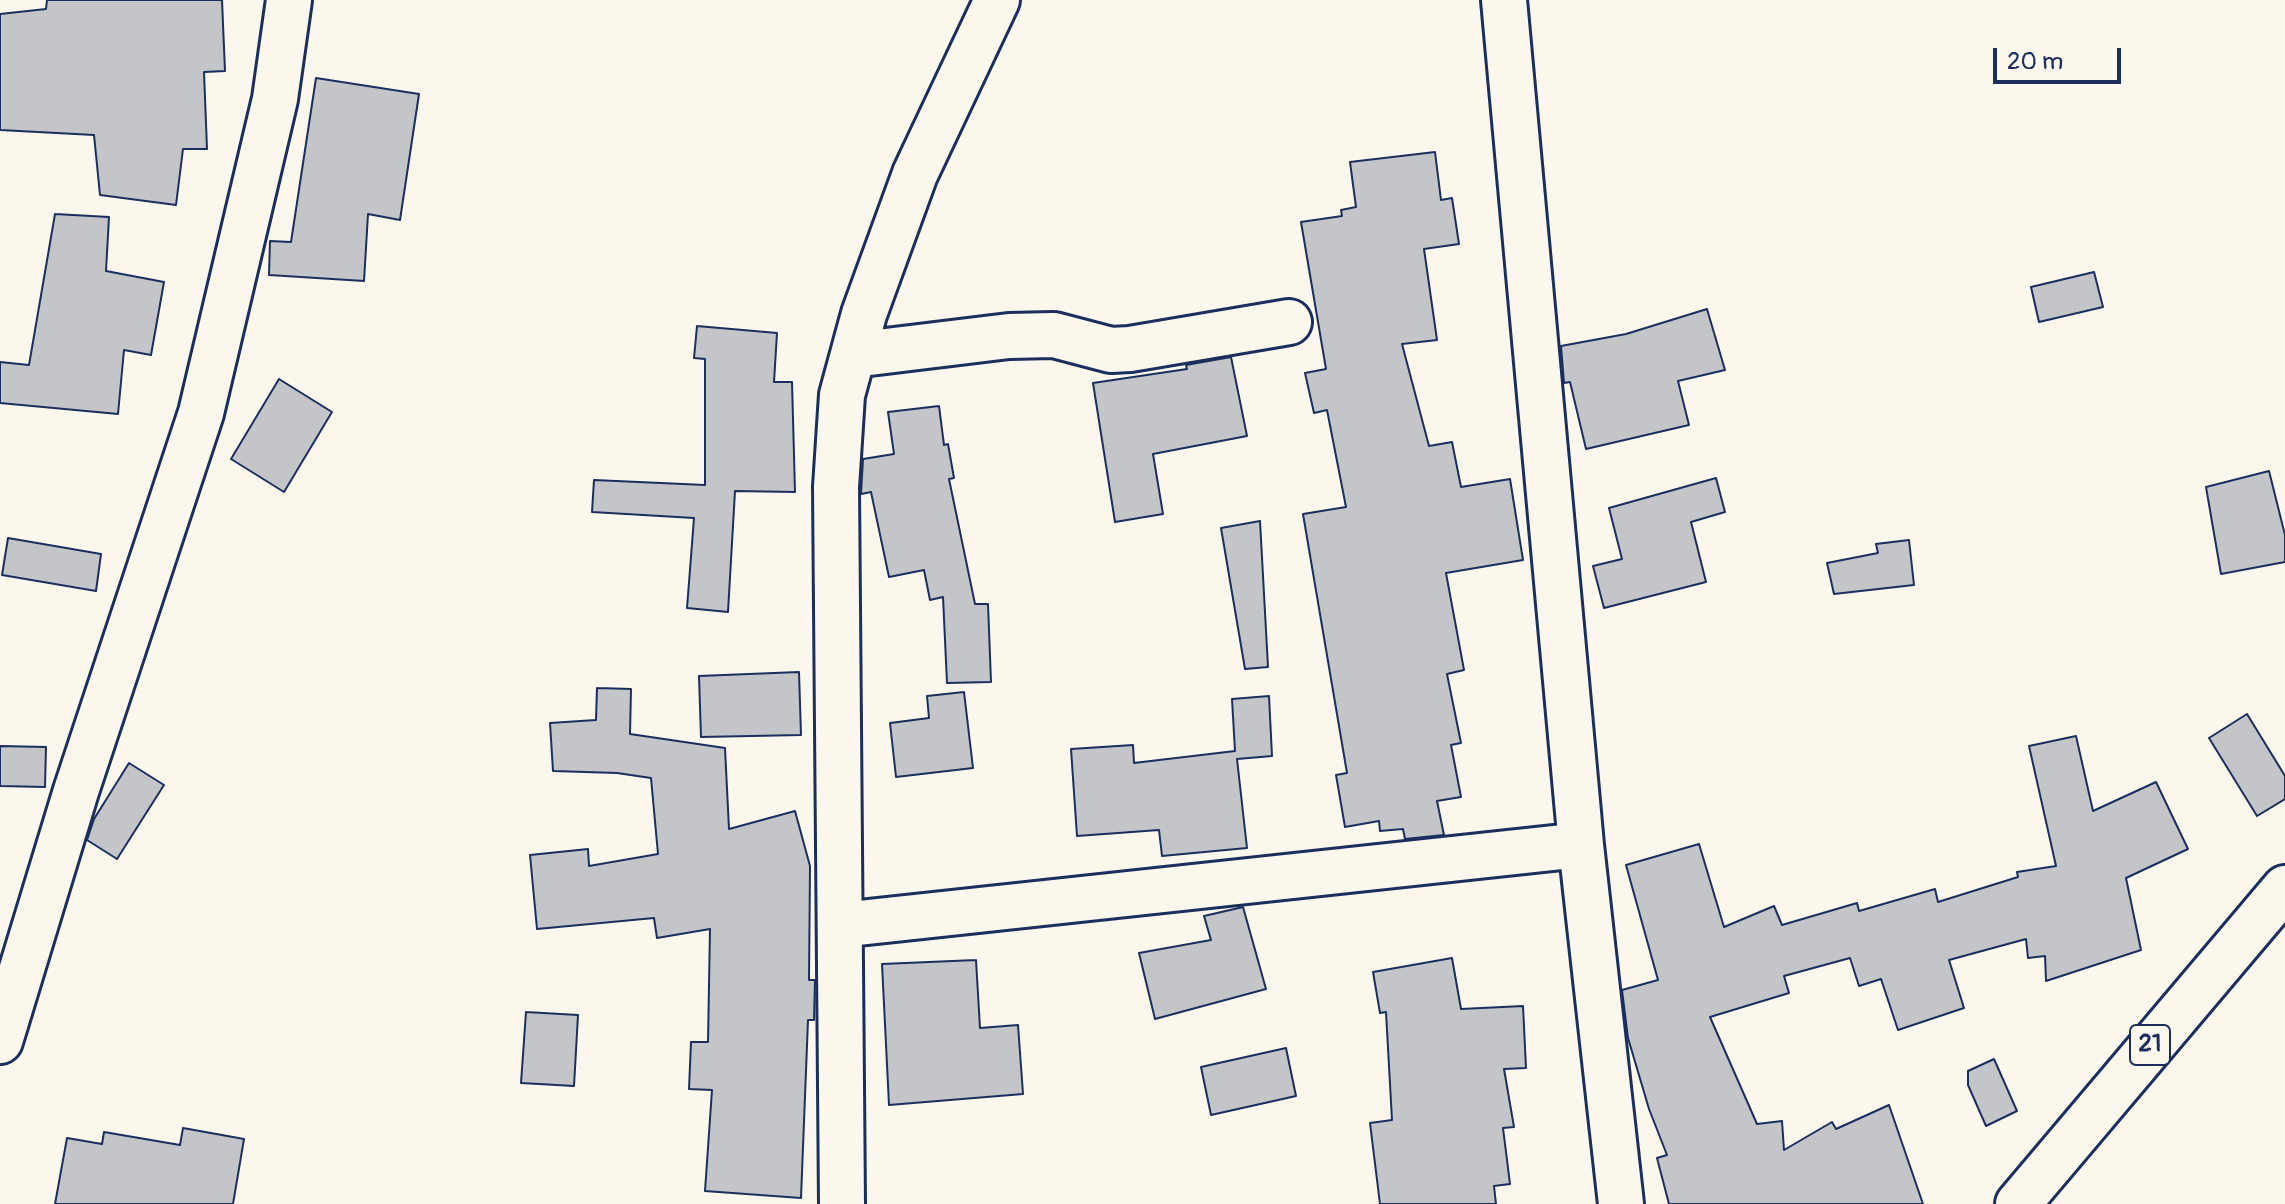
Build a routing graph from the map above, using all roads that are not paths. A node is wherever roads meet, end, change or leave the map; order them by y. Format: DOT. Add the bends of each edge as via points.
graph roads {
  1 [pos="289,0"];
  2 [pos="997,0"];
  3 [pos="1504,0"];
  4 [pos="1289,322"];
  5 [pos="853,355"];
  6 [pos="1581,845"];
  7 [pos="2285,888"];
  8 [pos="840,925"];
  9 [pos="0,1041"];
  10 [pos="842,1204"];
  11 [pos="1621,1204"];
  12 [pos="2018,1204"];
  1 -- 9 [label="main road" via="275,99 201,413"];
  2 -- 5 [label="main road" via="915,174"];
  3 -- 6 [label="main road"];
  4 -- 5 [label="main road" via="1130,349 1111,350 1054,335"];
  5 -- 8 [label="main road" via="842,395 836,487"];
  6 -- 8 [label="main road"];
  6 -- 11 [label="main road"];
  7 -- 12 [label="main road, 21"];
  8 -- 10 [label="main road"];
}
